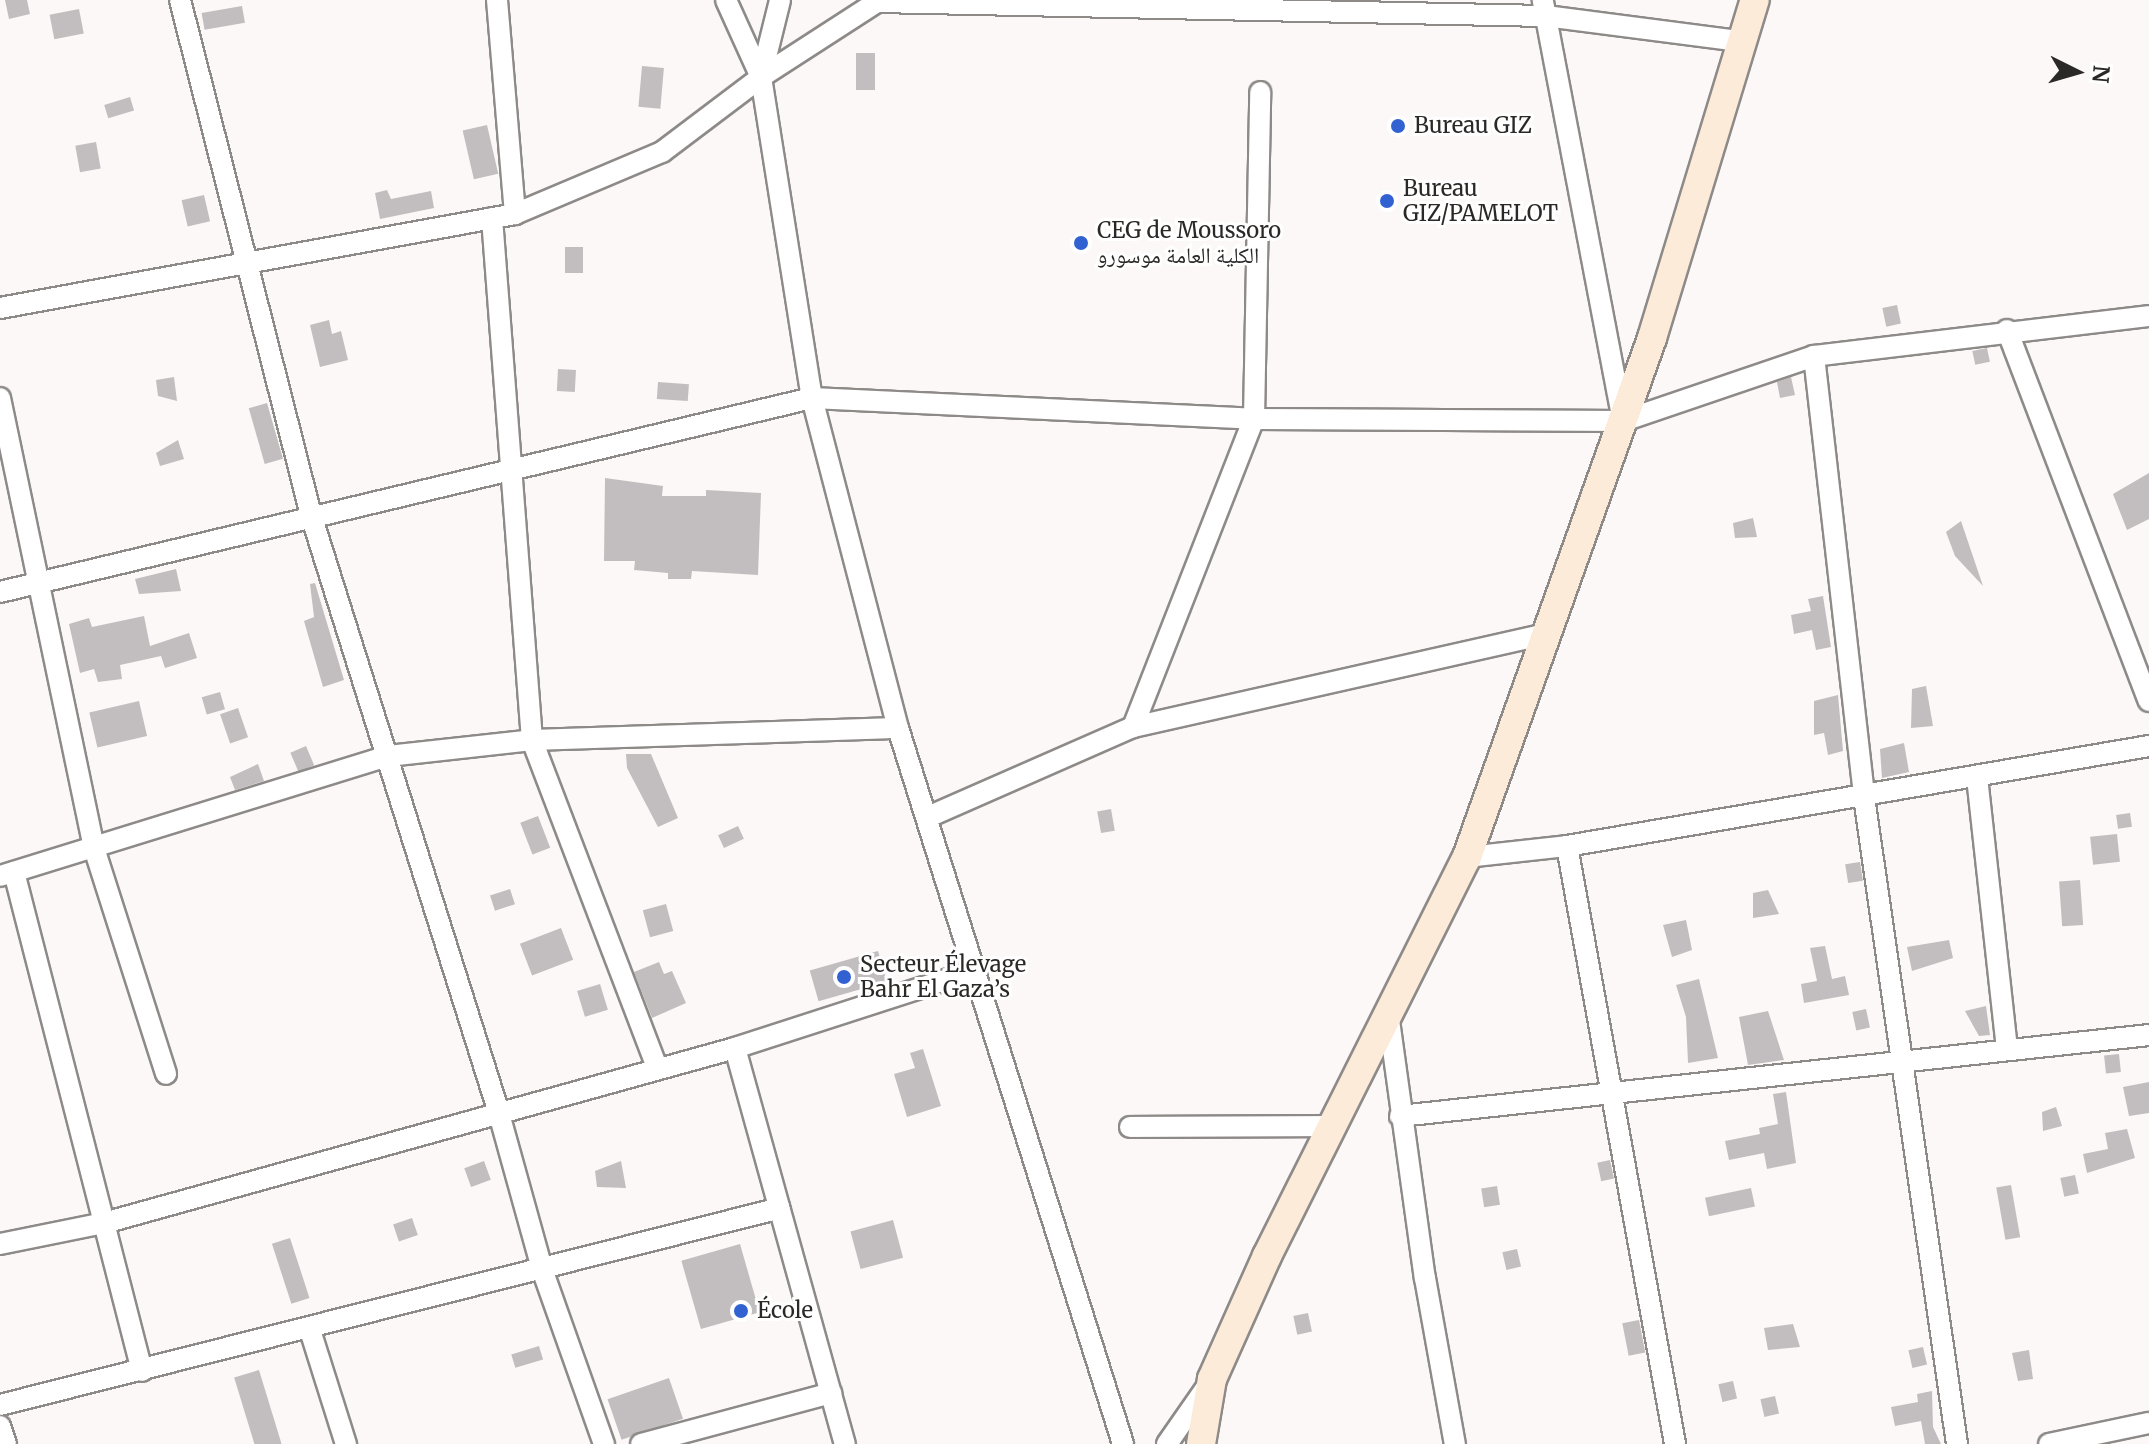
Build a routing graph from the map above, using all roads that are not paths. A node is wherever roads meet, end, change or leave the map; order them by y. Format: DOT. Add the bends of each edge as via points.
graph roads {
  1 [pos="180,0"];
  2 [pos="497,0"];
  3 [pos="726,0"];
  4 [pos="780,0"];
  5 [pos="1527,0"];
  6 [pos="1755,0"];
  7 [pos="1545,8"];
  8 [pos="1745,42"];
  9 [pos="761,77"];
  10 [pos="1260,92"];
  11 [pos="515,214"];
  12 [pos="492,218"];
  13 [pos="249,261"];
  14 [pos="0,308"];
  15 [pos="2149,316"];
  16 [pos="2007,330"];
  17 [pos="1814,356"];
  18 [pos="0,398"];
  19 [pos="812,398"];
  20 [pos="1254,419"];
  21 [pos="1623,421"];
  22 [pos="512,468"];
  23 [pos="311,515"];
  24 [pos="40,582"];
  25 [pos="0,592"];
  26 [pos="1550,633"];
  27 [pos="2149,701"];
  28 [pos="1133,727"];
  29 [pos="898,728"];
  30 [pos="532,740"];
  31 [pos="2149,746"];
  32 [pos="388,756"];
  33 [pos="1977,777"];
  34 [pos="1864,797"];
  35 [pos="928,817"];
  36 [pos="1567,846"];
  37 [pos="94,848"];
  38 [pos="1467,857"];
  39 [pos="7,874"];
  40 [pos="977,970"];
  41 [pos="1388,1013"];
  42 [pos="2149,1035"];
  43 [pos="735,1048"];
  44 [pos="2007,1049"];
  45 [pos="1899,1059"];
  46 [pos="657,1068"];
  47 [pos="166,1074"];
  48 [pos="1615,1092"];
  49 [pos="498,1110"];
  50 [pos="1400,1116"];
  51 [pos="1331,1126"];
  52 [pos="1130,1127"];
  53 [pos="780,1208"];
  54 [pos="104,1223"];
  55 [pos="0,1244"];
  56 [pos="542,1269"];
  57 [pos="310,1330"];
  58 [pos="142,1371"];
  59 [pos="1212,1379"];
  60 [pos="831,1393"];
  61 [pos="0,1405"];
  62 [pos="2149,1423"];
  63 [pos="0,1426"];
  64 [pos="6,1444"];
  65 [pos="346,1444"];
  66 [pos="604,1444"];
  67 [pos="641,1444"];
  68 [pos="845,1444"];
  69 [pos="1123,1444"];
  70 [pos="1167,1444"];
  71 [pos="1201,1444"];
  72 [pos="1455,1444"];
  73 [pos="1675,1444"];
  74 [pos="1957,1444"];
  75 [pos="2049,1444"];
  1 -- 13 [label="street"];
  2 -- 11 [label="street"];
  3 -- 9 [label="street"];
  4 -- 9 [label="street"];
  5 -- 7 [label="street"];
  6 -- 8 [label="main road"];
  7 -- 8 [label="street"];
  7 -- 9 [label="street" via="877,2"];
  7 -- 21 [label="street"];
  8 -- 21 [label="main road"];
  9 -- 11 [label="street" via="662,152"];
  9 -- 19 [label="street"];
  10 -- 20 [label="street"];
  11 -- 12 [label="street"];
  12 -- 13 [label="street"];
  12 -- 22 [label="street"];
  13 -- 14 [label="street"];
  13 -- 23 [label="street"];
  15 -- 16 [label="street"];
  16 -- 17 [label="street"];
  16 -- 27 [label="street"];
  17 -- 21 [label="street"];
  17 -- 34 [label="street"];
  18 -- 24 [label="street"];
  19 -- 20 [label="street"];
  19 -- 22 [label="street"];
  19 -- 29 [label="street"];
  20 -- 21 [label="street"];
  20 -- 28 [label="street"];
  21 -- 26 [label="main road"];
  22 -- 23 [label="street"];
  22 -- 30 [label="street"];
  23 -- 24 [label="street"];
  23 -- 32 [label="street"];
  24 -- 25 [label="street"];
  24 -- 37 [label="street"];
  26 -- 28 [label="street"];
  26 -- 38 [label="main road"];
  28 -- 35 [label="street"];
  29 -- 30 [label="street"];
  29 -- 35 [label="street"];
  30 -- 32 [label="street"];
  30 -- 46 [label="street"];
  31 -- 33 [label="street"];
  32 -- 37 [label="street"];
  32 -- 49 [label="street"];
  33 -- 34 [label="street"];
  33 -- 44 [label="street"];
  34 -- 36 [label="street"];
  34 -- 45 [label="street"];
  35 -- 40 [label="street"];
  36 -- 38 [label="street"];
  36 -- 48 [label="street"];
  37 -- 39 [label="street"];
  37 -- 47 [label="street"];
  38 -- 41 [label="main road"];
  39 -- 54 [label="street"];
  40 -- 43 [label="street"];
  40 -- 69 [label="street"];
  41 -- 50 [label="street"];
  41 -- 51 [label="main road"];
  42 -- 44 [label="street"];
  43 -- 46 [label="street"];
  43 -- 53 [label="street"];
  44 -- 45 [label="street"];
  45 -- 48 [label="street"];
  45 -- 74 [label="street"];
  46 -- 49 [label="street"];
  48 -- 50 [label="street"];
  48 -- 73 [label="street"];
  49 -- 54 [label="street"];
  49 -- 56 [label="street"];
  50 -- 72 [label="street"];
  51 -- 52 [label="street"];
  51 -- 59 [label="main road"];
  53 -- 56 [label="street"];
  53 -- 60 [label="street"];
  54 -- 55 [label="street"];
  54 -- 58 [label="street"];
  56 -- 57 [label="street"];
  56 -- 66 [label="street"];
  57 -- 58 [label="street"];
  57 -- 65 [label="street"];
  58 -- 61 [label="street"];
  59 -- 70 [label="street"];
  59 -- 71 [label="main road"];
  60 -- 67 [label="street"];
  60 -- 68 [label="street"];
  62 -- 75 [label="street"];
  63 -- 64 [label="street"];
}
